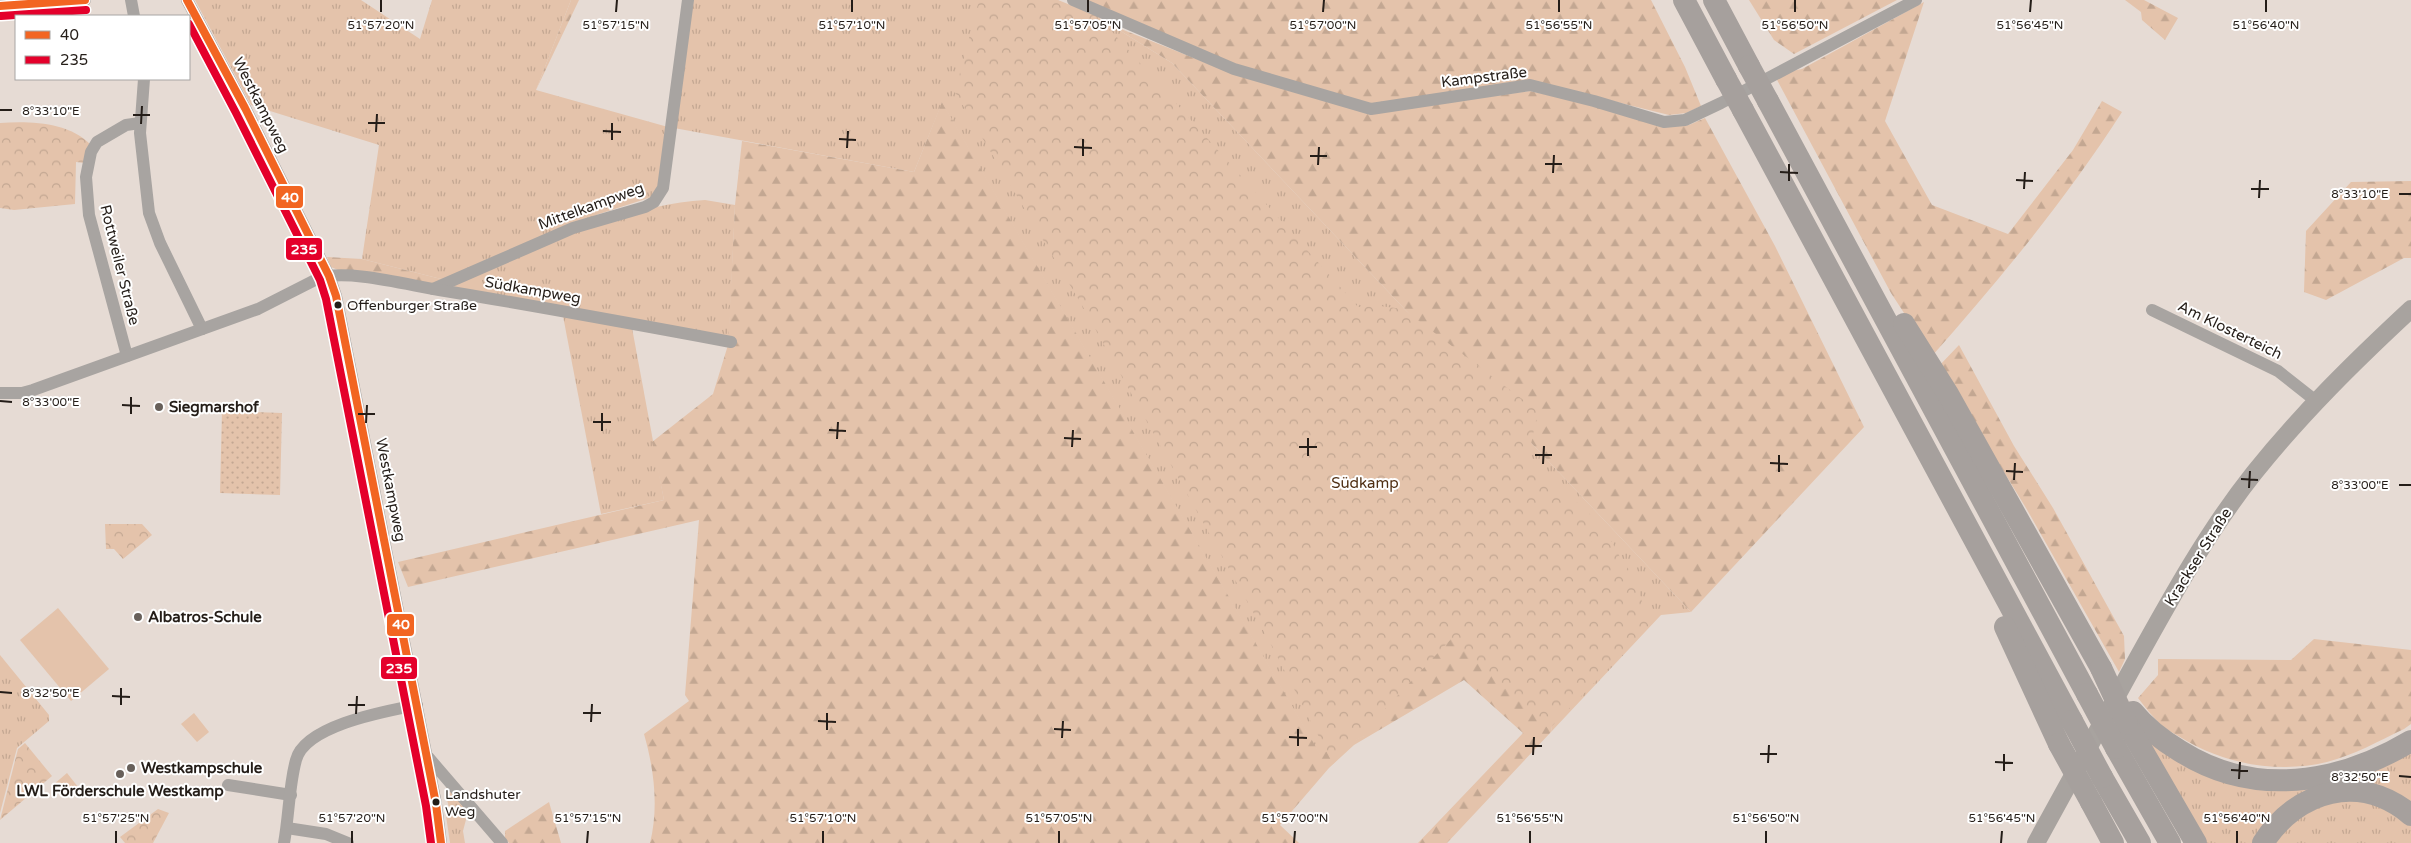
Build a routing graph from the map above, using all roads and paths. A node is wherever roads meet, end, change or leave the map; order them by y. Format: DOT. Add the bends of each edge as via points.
graph roads {
  1 [pos="85,0"];
  2 [pos="131,0"];
  3 [pos="186,0"];
  4 [pos="688,0"];
  5 [pos="1073,0"];
  6 [pos="1684,0"];
  7 [pos="1714,0"];
  8 [pos="1916,0"];
  9 [pos="0,6"];
  10 [pos="134,15"];
  11 [pos="144,80"];
  12 [pos="140,123"];
  13 [pos="329,276"];
  14 [pos="434,289"];
  15 [pos="2411,309"];
  16 [pos="2152,310"];
  17 [pos="202,329"];
  18 [pos="731,342"];
  19 [pos="126,356"];
  20 [pos="0,393"];
  21 [pos="2316,401"];
  22 [pos="1941,402"];
  23 [pos="1945,487"];
  24 [pos="417,705"];
  25 [pos="2130,718"];
  26 [pos="2411,741"];
  27 [pos="427,755"];
  28 [pos="228,785"];
  29 [pos="291,795"];
  30 [pos="2411,815"];
  31 [pos="287,828"];
  32 [pos="284,843"];
  33 [pos="348,843"];
  34 [pos="441,843"];
  35 [pos="502,843"];
  36 [pos="2036,843"];
  37 [pos="2113,843"];
  38 [pos="2140,843"];
  39 [pos="2170,843"];
  40 [pos="2196,843"];
  41 [pos="2263,843"];
  1 -- 9 [label="street"];
  2 -- 10 [label="street"];
  3 -- 13 [label="street, Westkampweg" via="245,108"];
  4 -- 14 [label="street, Mittelkampweg" via="663,188 659,197 644,207 573,228"];
  5 -- 8 [label="street, Kampstraße" via="1234,69 1371,109 1530,85 1594,100 1664,122 1685,120 1721,103"];
  6 -- 23 [label="highway, bridge"];
  7 -- 22 [label="highway, bridge" via="1836,227"];
  11 -- 12 [label="street"];
  12 -- 17 [label="street" via="149,213"];
  12 -- 19 [label="street, Rottweiler Straße" via="126,125 97,142 91,152 86,178 88,215"];
  13 -- 14 [label="street, Südkampweg" via="353,276"];
  13 -- 17 [label="street" via="258,309"];
  13 -- 24 [label="street, Westkampweg" via="343,322"];
  14 -- 18 [label="street, Südkampweg"];
  15 -- 21 [label="street, Krackser Straße"];
  16 -- 21 [label="street, Am Klosterteich" via="2278,371"];
  17 -- 19 [label="street"];
  19 -- 20 [label="street" via="33,390"];
  21 -- 36 [label="street, Krackser Straße" via="2254,473 2216,526 2174,593"];
  22 -- 25 [label="highway, bridge"];
  22 -- 39 [label="highway, bridge" via="2087,694"];
  23 -- 37 [label="highway, bridge" via="1946,512 2002,621 2059,744"];
  23 -- 38 [label="highway, bridge"];
  24 -- 27 [label="street, Westkampweg"];
  24 -- 29 [label="street" via="362,717 319,735 298,754"];
  25 -- 26 [label="highway" via="2190,758 2226,772 2267,780 2304,780 2337,774 2375,761"];
  25 -- 40 [label="highway"];
  27 -- 34 [label="street"];
  27 -- 35 [label="street, Westkampweg"];
  28 -- 29 [label="street"];
  29 -- 31 [label="street"];
  30 -- 41 [label="highway" via="2388,800 2371,794 2342,791 2326,794 2298,805"];
  31 -- 32 [label="street"];
  31 -- 33 [label="street" via="326,834"];
}
